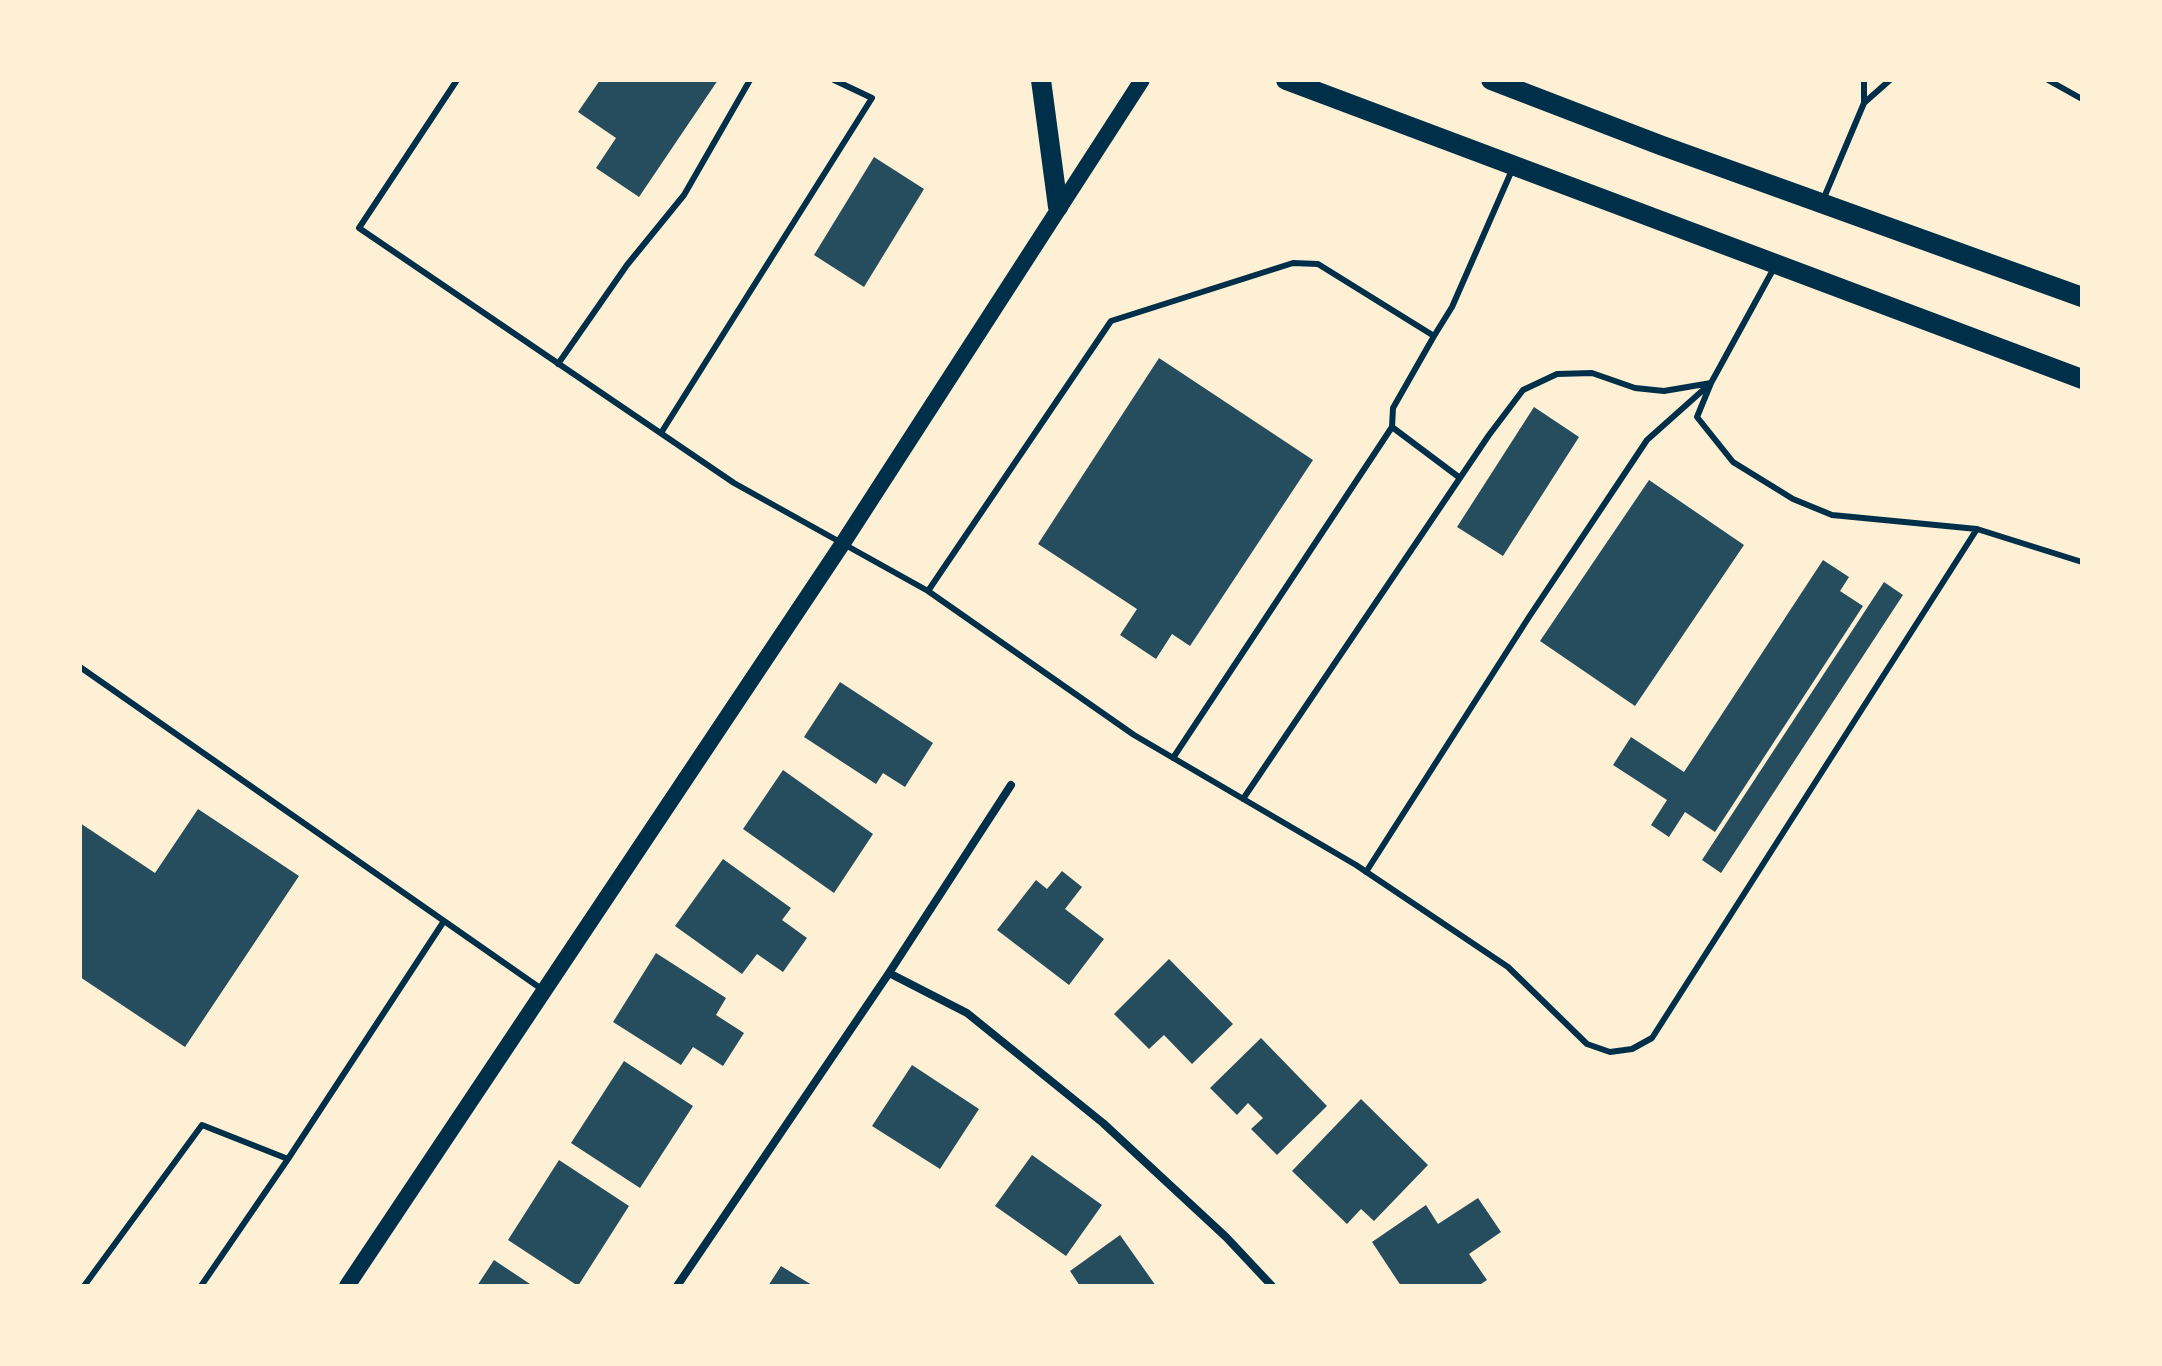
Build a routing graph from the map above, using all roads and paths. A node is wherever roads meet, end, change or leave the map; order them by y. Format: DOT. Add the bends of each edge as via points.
graph roads {
  1 [pos="457,80"];
  2 [pos="750,80"];
  3 [pos="834,80"];
  4 [pos="1041,80"];
  5 [pos="1142,80"];
  6 [pos="1286,80"];
  7 [pos="1491,80"];
  8 [pos="1864,80"];
  9 [pos="1890,80"];
  10 [pos="2048,80"];
  11 [pos="2082,99"];
  12 [pos="1864,103"];
  13 [pos="1514,167"];
  14 [pos="1822,202"];
  15 [pos="1058,207"];
  16 [pos="1776,265"];
  17 [pos="2082,297"];
  18 [pos="1434,336"];
  19 [pos="558,364"];
  20 [pos="2082,379"];
  21 [pos="1711,383"];
  22 [pos="1392,427"];
  23 [pos="661,433"];
  24 [pos="1460,478"];
  25 [pos="1977,529"];
  26 [pos="843,543"];
  27 [pos="2082,562"];
  28 [pos="928,591"];
  29 [pos="80,667"];
  30 [pos="1173,758"];
  31 [pos="1011,785"];
  32 [pos="1243,799"];
  33 [pos="1366,872"];
  34 [pos="444,921"];
  35 [pos="889,973"];
  36 [pos="543,990"];
  37 [pos="288,1159"];
  38 [pos="84,1286"];
  39 [pos="201,1286"];
  40 [pos="347,1286"];
  41 [pos="677,1286"];
  42 [pos="1272,1286"];
  1 -- 19 [label="lane" via="359,228"];
  2 -- 19 [label="lane" via="684,195"];
  3 -- 23 [label="lane" via="872,98"];
  4 -- 15 [label="main road"];
  5 -- 15 [label="main road"];
  6 -- 13 [label="main road"];
  7 -- 14 [label="main road"];
  8 -- 12 [label="lane"];
  9 -- 12 [label="lane"];
  10 -- 11 [label="lane"];
  12 -- 14 [label="lane"];
  13 -- 16 [label="main road"];
  13 -- 18 [label="lane"];
  14 -- 17 [label="main road"];
  15 -- 26 [label="main road"];
  16 -- 20 [label="main road"];
  16 -- 21 [label="lane"];
  18 -- 22 [label="lane" via="1393,408"];
  18 -- 28 [label="lane" via="1318,264 1293,263 1111,321"];
  19 -- 23 [label="lane"];
  21 -- 24 [label="lane" via="1664,391 1635,388 1592,373 1557,374 1523,390"];
  21 -- 25 [label="lane" via="1697,417 1733,462 1793,499 1832,515"];
  21 -- 33 [label="lane" via="1647,440"];
  22 -- 24 [label="lane"];
  22 -- 30 [label="lane"];
  23 -- 26 [label="lane" via="734,483"];
  24 -- 32 [label="lane"];
  25 -- 27 [label="lane"];
  25 -- 33 [label="lane" via="1652,1038 1632,1049 1610,1052 1587,1044 1508,967"];
  26 -- 28 [label="lane"];
  26 -- 36 [label="main road"];
  28 -- 30 [label="lane"];
  29 -- 34 [label="lane"];
  30 -- 32 [label="lane"];
  31 -- 35 [label="street"];
  32 -- 33 [label="lane"];
  34 -- 36 [label="lane"];
  34 -- 37 [label="lane"];
  35 -- 41 [label="street"];
  35 -- 42 [label="street" via="967,1013 1103,1123"];
  36 -- 40 [label="main road"];
  37 -- 38 [label="lane" via="202,1125"];
  37 -- 39 [label="lane"];
}
